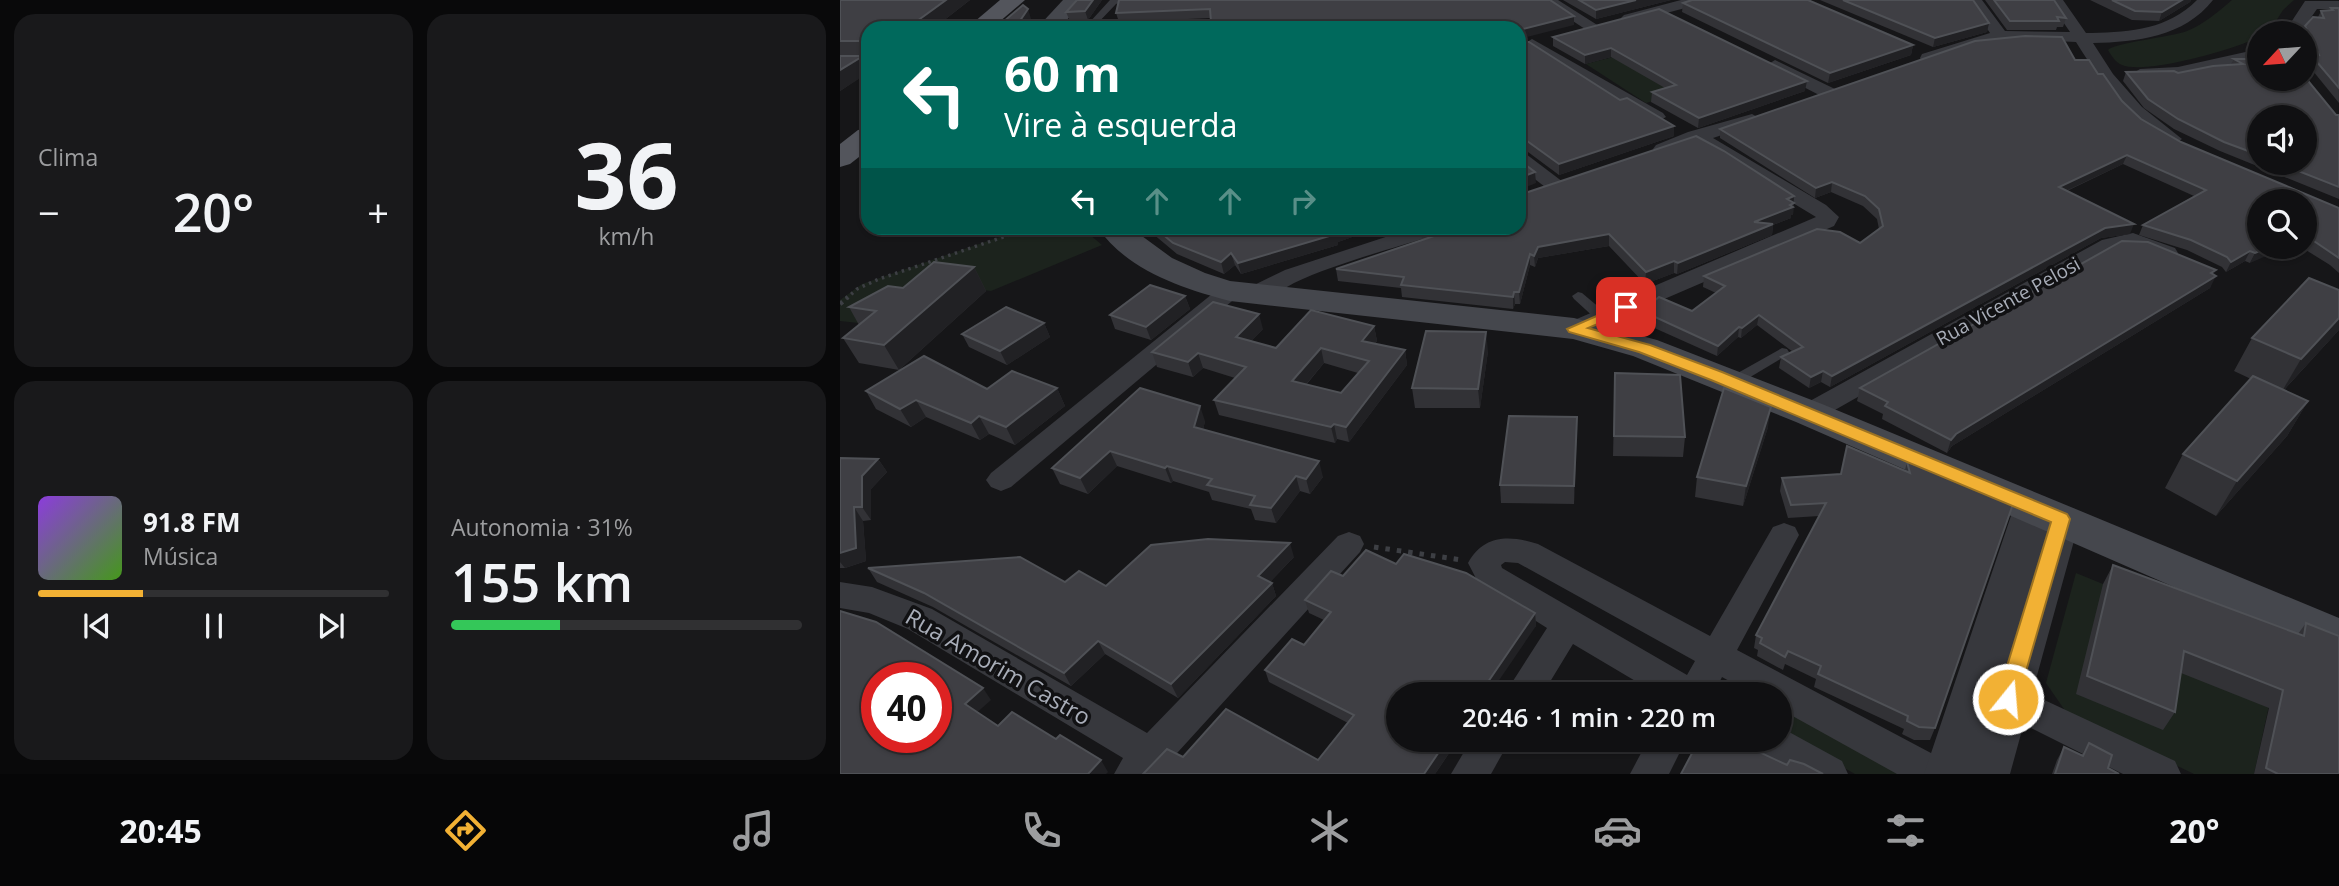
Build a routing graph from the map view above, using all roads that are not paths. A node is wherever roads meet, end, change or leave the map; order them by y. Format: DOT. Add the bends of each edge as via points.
graph roads {
  1 [pos="1014,0"];
  2 [pos="1035,0"];
  3 [pos="1074,0"];
  4 [pos="1122,0"];
  5 [pos="1548,0"];
  6 [pos="1699,0"];
  7 [pos="1975,0"];
  8 [pos="2055,0"];
  9 [pos="2205,0"];
  10 [pos="2313,2"];
  11 [pos="2339,5"];
  12 [pos="1661,10"];
  13 [pos="987,21"];
  14 [pos="1010,21"];
  15 [pos="1055,21"];
  16 [pos="1094,21"];
  17 [pos="2300,21"];
  18 [pos="1685,22"];
  19 [pos="1594,27"];
  20 [pos="2000,36"];
  21 [pos="2081,37"];
  22 [pos="1526,46"];
  23 [pos="1526,47"];
  24 [pos="1912,57"];
  25 [pos="2247,57"];
  26 [pos="1759,58"];
  27 [pos="2107,74"];
  28 [pos="1802,103"];
  29 [pos="1776,111"];
  30 [pos="861,120"];
  31 [pos="840,136"];
  32 [pos="1698,137"];
  33 [pos="861,141"];
  34 [pos="2185,145"];
  35 [pos="1646,155"];
  36 [pos="840,158"];
  37 [pos="1526,162"];
  38 [pos="1531,194"];
  39 [pos="1121,235"];
  40 [pos="1396,235"];
  41 [pos="2190,264"];
  42 [pos="1241,293"];
  43 [pos="1585,314"];
  44 [pos="1782,352"];
  45 [pos="1732,382"];
  46 [pos="1809,413"];
  47 [pos="1001,480"];
  48 [pos="2047,513"];
  49 [pos="1784,535"];
  50 [pos="1349,544"];
  51 [pos="840,595"];
  52 [pos="1568,624"];
  53 [pos="2339,639"];
  54 [pos="1715,656"];
  55 [pos="1530,682"];
  56 [pos="1669,682"];
  57 [pos="1700,682"];
  58 [pos="1992,692"];
  59 [pos="1484,752"];
  60 [pos="1661,752"];
  61 [pos="1791,752"];
  62 [pos="1142,765"];
  63 [pos="1470,774"];
  64 [pos="1649,774"];
  65 [pos="1829,774"];
  66 [pos="1933,774"];
  67 [pos="1948,774"];
  68 [pos="1986,774"];
  69 [pos="2162,774"];
  1 -- 13 [label="main road"];
  2 -- 14 [label="main road"];
  3 -- 15 [label="main road"];
  4 -- 16 [label="lane" via="1113,2"];
  5 -- 19 [label="street"];
  6 -- 12 [label="street"];
  7 -- 20 [label="street"];
  8 -- 21 [label="street"];
  9 -- 21 [label="street" via="2183,20 2160,29"];
  10 -- 11 [label="street"];
  10 -- 17 [label="street"];
  12 -- 18 [label="street"];
  12 -- 19 [label="street"];
  19 -- 22 [label="street"];
  20 -- 21 [label="street"];
  20 -- 24 [label="street" via="1934,56"];
  21 -- 27 [label="street"];
  23 -- 32 [label="street"];
  25 -- 27 [label="street" via="2178,72"];
  26 -- 28 [label="street" via="1836,91"];
  27 -- 34 [label="street" via="2135,114"];
  29 -- 32 [label="street"];
  30 -- 31 [label="main road"];
  32 -- 35 [label="street"];
  32 -- 43 [label="street" via="1819,209 1828,217 1826,221"];
  33 -- 36 [label="main road"];
  37 -- 38 [label="street" via="1562,184"];
  39 -- 42 [label="main road" via="1155,263 1188,279"];
  40 -- 42 [label="street"];
  41 -- 46 [label="street, Rua Vicente Pelosi" via="2144,243 2122,240"];
  42 -- 43 [label="main road"];
  42 -- 47 [label="street"];
  43 -- 45 [label="main road" via="1645,348"];
  44 -- 45 [label="lane"];
  45 -- 46 [label="main road"];
  46 -- 48 [label="main road"];
  48 -- 53 [label="main road"];
  48 -- 58 [label="street"];
  49 -- 54 [label="street"];
  50 -- 62 [label="street"];
  51 -- 62 [label="street, Rua Amorim Castro" via="872,600 920,619"];
  52 -- 54 [label="street" via="1491,577 1484,563 1489,555 1509,548 1527,553"];
  52 -- 55 [label="street"];
  52 -- 56 [label="street"];
  54 -- 57 [label="street"];
  54 -- 66 [label="street"];
  58 -- 67 [label="street"];
  58 -- 68 [label="street"];
  58 -- 69 [label="street"];
  59 -- 63 [label="street"];
  60 -- 64 [label="street"];
  61 -- 65 [label="street"];
}
